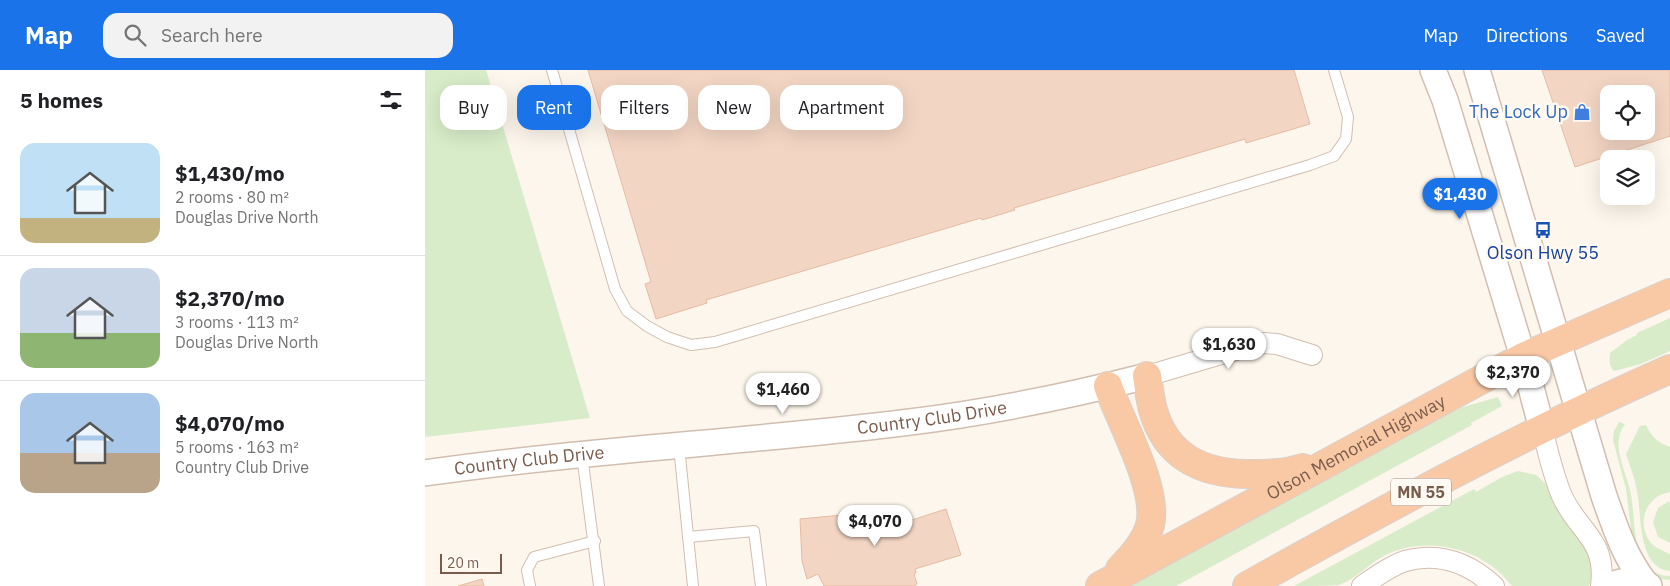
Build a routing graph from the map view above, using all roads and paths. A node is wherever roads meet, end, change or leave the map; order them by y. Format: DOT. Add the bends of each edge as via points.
graph roads {
  1 [pos="552,70"];
  2 [pos="1334,70"];
  3 [pos="1433,70"];
  4 [pos="1477,70"];
  5 [pos="1670,293"];
  6 [pos="1558,341"];
  7 [pos="1312,355"];
  8 [pos="1523,357"];
  9 [pos="1670,369"];
  10 [pos="1147,376"];
  11 [pos="1108,386"];
  12 [pos="1579,410"];
  13 [pos="1542,429"];
  14 [pos="679,445"];
  15 [pos="582,455"];
  16 [pos="1335,458"];
  17 [pos="425,473"];
  18 [pos="688,538"];
  19 [pos="595,541"];
  20 [pos="1648,585"];
  21 [pos="530,586"];
  22 [pos="599,586"];
  23 [pos="693,586"];
  24 [pos="761,586"];
  25 [pos="1100,586"];
  26 [pos="1247,586"];
  27 [pos="1362,586"];
  28 [pos="1494,586"];
  29 [pos="1601,586"];
  30 [pos="1609,586"];
  1 -- 2 [label="lane" via="615,289 627,311 647,326 691,345 715,342 1334,156 1346,139 1348,117"];
  3 -- 8 [label="street"];
  4 -- 6 [label="street"];
  5 -- 6 [label="highway, Olson Memorial Highway"];
  6 -- 8 [label="highway, Olson Memorial Highway"];
  6 -- 12 [label="street"];
  7 -- 10 [label="street, Country Club Drive" via="1265,343"];
  8 -- 13 [label="street"];
  8 -- 16 [label="highway, Olson Memorial Highway"];
  9 -- 12 [label="highway, MN 55"];
  10 -- 11 [label="street, Country Club Drive"];
  10 -- 16 [label="highway" via="1153,411 1170,444 1185,458 1205,469 1228,474 1291,472"];
  11 -- 14 [label="street, Country Club Drive" via="991,410 911,422"];
  11 -- 25 [label="highway" via="1136,453 1152,510 1147,534 1124,565"];
  12 -- 13 [label="highway, MN 55"];
  12 -- 20 [label="street" via="1604,496 1624,549 1634,569"];
  13 -- 26 [label="highway, MN 55"];
  13 -- 29 [label="street" via="1563,497 1597,548 1601,562"];
  14 -- 15 [label="street, Country Club Drive"];
  14 -- 18 [label="lane"];
  15 -- 17 [label="street, Country Club Drive"];
  15 -- 19 [label="lane"];
  16 -- 25 [label="highway, Olson Memorial Highway"];
  18 -- 23 [label="lane"];
  18 -- 24 [label="lane" via="754,531"];
  19 -- 21 [label="lane" via="535,557 527,570"];
  19 -- 22 [label="lane"];
  20 -- 30 [label="street" via="1622,581"];
  27 -- 28 [label="street" via="1405,561 1432,559 1467,566"];
}
